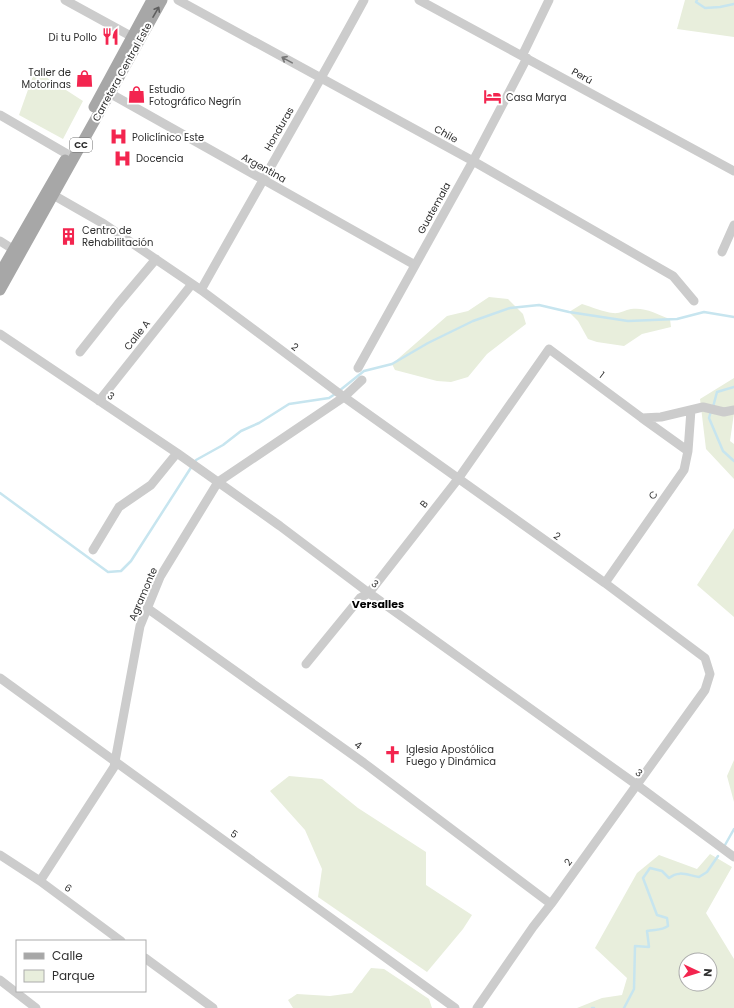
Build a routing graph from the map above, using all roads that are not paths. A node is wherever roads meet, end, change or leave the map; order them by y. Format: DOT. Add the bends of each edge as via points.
graph roads {
  1 [pos="65,0"];
  2 [pos="152,0"];
  3 [pos="162,0"];
  4 [pos="178,0"];
  5 [pos="364,0"];
  6 [pos="419,0"];
  7 [pos="549,0"];
  8 [pos="433,4"];
  9 [pos="136,38"];
  10 [pos="525,57"];
  11 [pos="322,79"];
  12 [pos="106,92"];
  13 [pos="0,115"];
  14 [pos="71,157"];
  15 [pos="473,161"];
  16 [pos="734,171"];
  17 [pos="263,180"];
  18 [pos="50,194"];
  19 [pos="734,225"];
  20 [pos="0,241"];
  21 [pos="17,252"];
  22 [pos="722,252"];
  23 [pos="156,259"];
  24 [pos="415,265"];
  25 [pos="0,273"];
  26 [pos="192,284"];
  27 [pos="0,290"];
  28 [pos="201,290"];
  29 [pos="694,301"];
  30 [pos="0,334"];
  31 [pos="549,349"];
  32 [pos="80,352"];
  33 [pos="358,368"];
  34 [pos="362,380"];
  35 [pos="344,397"];
  36 [pos="99,401"];
  37 [pos="691,410"];
  38 [pos="734,410"];
  39 [pos="642,418"];
  40 [pos="688,451"];
  41 [pos="177,453"];
  42 [pos="458,479"];
  43 [pos="218,482"];
  44 [pos="93,550"];
  45 [pos="605,583"];
  46 [pos="369,594"];
  47 [pos="147,608"];
  48 [pos="306,664"];
  49 [pos="0,678"];
  50 [pos="114,760"];
  51 [pos="637,785"];
  52 [pos="0,855"];
  53 [pos="734,857"];
  54 [pos="40,881"];
  55 [pos="552,904"];
  56 [pos="120,940"];
  57 [pos="146,959"];
  58 [pos="0,980"];
  59 [pos="36,1008"];
  60 [pos="213,1008"];
  61 [pos="455,1008"];
  62 [pos="477,1008"];
  1 -- 9 [label="street"];
  2 -- 9 [label="main road, Carretera Central Este / CC"];
  9 -- 3 [label="main road, Carretera Central Este / CC, one-way"];
  11 -- 4 [label="street, Chile, one-way"];
  5 -- 11 [label="street, Honduras"];
  6 -- 8 [label="street, Perú"];
  7 -- 10 [label="street, Guatemala"];
  8 -- 10 [label="street, Perú"];
  9 -- 12 [label="main road, Carretera Central Este / CC"];
  10 -- 15 [label="street, Guatemala"];
  10 -- 16 [label="street, Perú"];
  11 -- 15 [label="street, Chile"];
  11 -- 17 [label="street, Honduras"];
  12 -- 14 [label="main road, Carretera Central Este / CC"];
  12 -- 17 [label="street, Argentina"];
  13 -- 14 [label="street"];
  14 -- 18 [label="main road, Carretera Central Este / CC"];
  15 -- 24 [label="street, Guatemala"];
  15 -- 29 [label="street, Chile" via="673,276"];
  17 -- 24 [label="street, Argentina"];
  17 -- 28 [label="street, Honduras"];
  18 -- 21 [label="main road, Carretera Central Este / CC"];
  18 -- 23 [label="street, 2" via="104,224"];
  19 -- 22 [label="street"];
  20 -- 21 [label="street"];
  21 -- 25 [label="main road, Carretera Central Este / CC"];
  21 -- 27 [label="main road, Carretera Central Este / CC"];
  23 -- 26 [label="street, 2"];
  23 -- 32 [label="street"];
  24 -- 33 [label="street, Guatemala"];
  26 -- 28 [label="street, 2"];
  26 -- 36 [label="street, Calle A"];
  28 -- 35 [label="street, 2"];
  30 -- 36 [label="street, 3"];
  31 -- 39 [label="street, 1"];
  31 -- 42 [label="street, B"];
  34 -- 35 [label="street, Agramonte"];
  35 -- 42 [label="street, 2"];
  35 -- 43 [label="street, Agramonte"];
  36 -- 41 [label="street, 3"];
  37 -- 38 [label="street" via="703,407 724,412"];
  37 -- 39 [label="street" via="661,417"];
  37 -- 40 [label="street, C"];
  39 -- 40 [label="street, 1"];
  40 -- 45 [label="street, C" via="684,470"];
  41 -- 43 [label="street, 3"];
  41 -- 44 [label="street" via="150,485 119,507"];
  42 -- 45 [label="street, 2"];
  42 -- 46 [label="street, B"];
  43 -- 46 [label="street, 3"];
  43 -- 47 [label="street, Agramonte" via="160,577"];
  45 -- 51 [label="street, 2" via="705,658 710,674 705,690"];
  46 -- 48 [label="street, B" via="360,598"];
  46 -- 51 [label="street, 3"];
  47 -- 50 [label="street, Agramonte" via="140,626"];
  47 -- 55 [label="street, 4" via="364,763"];
  49 -- 50 [label="street, 5"];
  50 -- 54 [label="street, Agramonte" via="114,767"];
  50 -- 61 [label="street, 5"];
  51 -- 53 [label="street, 3"];
  51 -- 55 [label="street, 2"];
  52 -- 54 [label="street, 6"];
  54 -- 56 [label="street, 6"];
  55 -- 62 [label="street, 2"];
  57 -- 60 [label="street"];
  58 -- 59 [label="street"];
}
